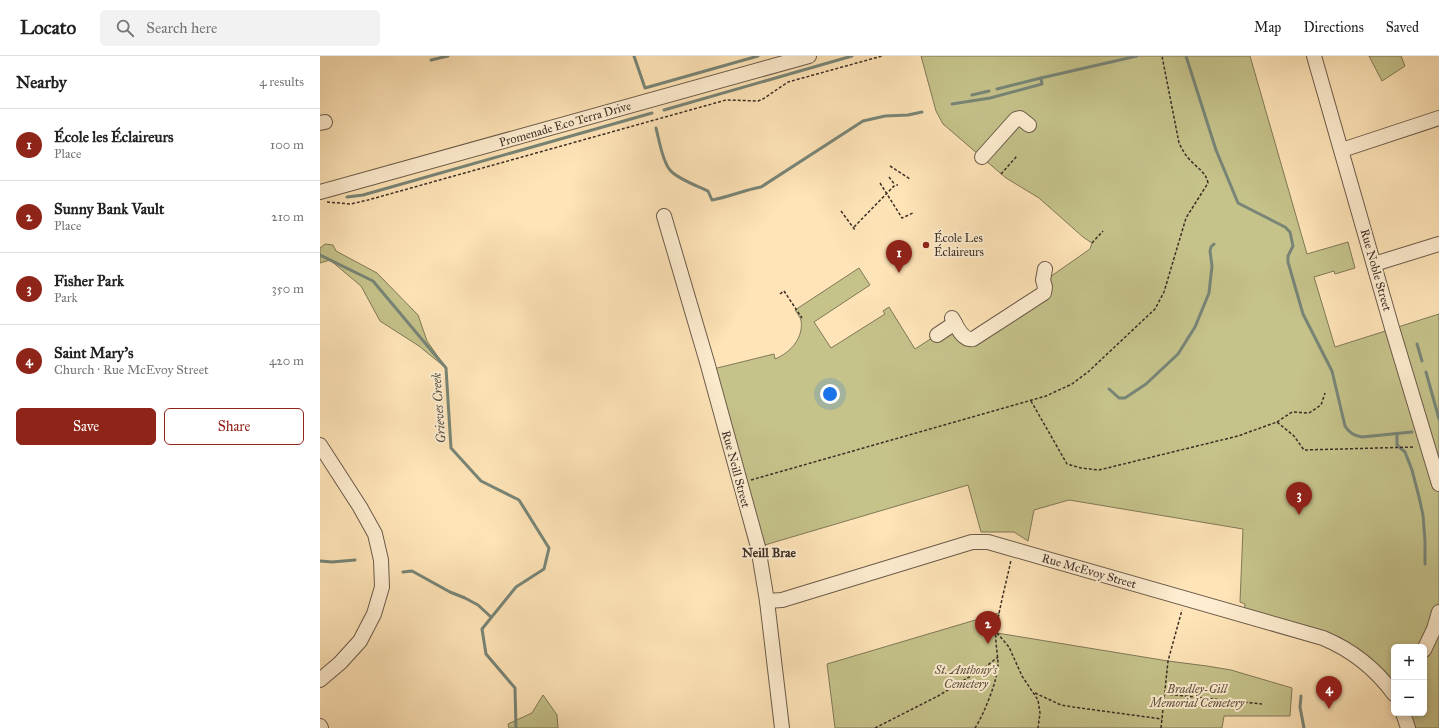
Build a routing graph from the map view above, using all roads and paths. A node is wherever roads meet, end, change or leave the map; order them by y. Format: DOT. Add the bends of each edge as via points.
graph roads {
  1 [pos="809,56"];
  2 [pos="882,56"];
  3 [pos="1162,56"];
  4 [pos="1314,56"];
  5 [pos="1439,118"];
  6 [pos="1029,125"];
  7 [pos="1342,150"];
  8 [pos="1017,156"];
  9 [pos="982,157"];
  10 [pos="890,166"];
  11 [pos="1001,174"];
  12 [pos="889,177"];
  13 [pos="910,178"];
  14 [pos="880,184"];
  15 [pos="895,185"];
  16 [pos="898,185"];
  17 [pos="886,194"];
  18 [pos="322,197"];
  19 [pos="841,211"];
  20 [pos="912,213"];
  21 [pos="664,216"];
  22 [pos="854,227"];
  23 [pos="855,230"];
  24 [pos="1103,231"];
  25 [pos="1092,243"];
  26 [pos="1439,244"];
  27 [pos="1374,264"];
  28 [pos="1045,270"];
  29 [pos="780,294"];
  30 [pos="802,318"];
  31 [pos="937,335"];
  32 [pos="1325,393"];
  33 [pos="1031,400"];
  34 [pos="1278,422"];
  35 [pos="320,445"];
  36 [pos="1428,447"];
  37 [pos="740,483"];
  38 [pos="1439,484"];
  39 [pos="1014,549"];
  40 [pos="1186,598"];
  41 [pos="768,601"];
  42 [pos="1439,612"];
  43 [pos="996,632"];
  44 [pos="1427,644"];
  45 [pos="998,657"];
  46 [pos="320,680"];
  47 [pos="1391,690"];
  48 [pos="1035,693"];
  49 [pos="1165,694"];
  50 [pos="1262,704"];
  51 [pos="1404,716"];
  52 [pos="1162,718"];
  53 [pos="782,728"];
  54 [pos="875,728"];
  55 [pos="975,728"];
  56 [pos="1038,728"];
  57 [pos="1162,728"];
  58 [pos="1408,728"];
  1 -- 18 [label="street, Promenade Eco Terra Drive"];
  2 -- 18 [label="path" via="788,82 758,101 726,100 368,200 351,204"];
  3 -- 33 [label="path" via="1179,143 1184,153 1203,172 1208,183 1186,218 1164,292 1155,309 1072,384"];
  4 -- 7 [label="street, Rue Noble Street"];
  5 -- 7 [label="street"];
  6 -- 9 [label="street" via="1020,118 1016,119"];
  7 -- 27 [label="street, Rue Noble Street"];
  8 -- 11 [label="path"];
  10 -- 13 [label="path"];
  12 -- 15 [label="path"];
  14 -- 17 [label="path"];
  15 -- 16 [label="path"];
  15 -- 17 [label="path"];
  17 -- 20 [label="path" via="902,218"];
  17 -- 22 [label="path"];
  19 -- 22 [label="path"];
  21 -- 37 [label="street, Rue Neill Street"];
  22 -- 23 [label="path"];
  24 -- 25 [label="path"];
  26 -- 27 [label="street"];
  27 -- 36 [label="street, Rue Noble Street"];
  28 -- 31 [label="street" via="1044,293 973,339 966,339 954,321"];
  29 -- 30 [label="path" via="784,291"];
  32 -- 34 [label="path" via="1321,405 1309,413 1292,412"];
  33 -- 34 [label="path" via="1067,464 1099,470 1238,436"];
  33 -- 37 [label="path"];
  34 -- 36 [label="path" via="1294,436 1304,450"];
  35 -- 46 [label="street" via="375,534 381,560 382,587 374,614 360,641"];
  36 -- 38 [label="street, Rue Noble Street"];
  37 -- 41 [label="street, Rue Neill Street" via="758,547"];
  39 -- 40 [label="street, Rue McEvoy Street"];
  39 -- 41 [label="street, Rue McEvoy Street" via="988,542 972,542 782,600"];
  39 -- 43 [label="path"];
  40 -- 47 [label="street, Rue McEvoy Street" via="1339,645 1371,668"];
  40 -- 49 [label="path" via="1168,661"];
  41 -- 53 [label="street, Rue Neill Street"];
  42 -- 44 [label="street"];
  43 -- 45 [label="path"];
  43 -- 48 [label="path" via="1009,647 1022,676"];
  45 -- 54 [label="path" via="938,696"];
  45 -- 55 [label="path" via="995,683"];
  48 -- 52 [label="path" via="1073,708"];
  48 -- 56 [label="path" via="1040,707"];
  49 -- 50 [label="path"];
  49 -- 52 [label="path"];
  51 -- 58 [label="street"];
  52 -- 57 [label="path"];
}
